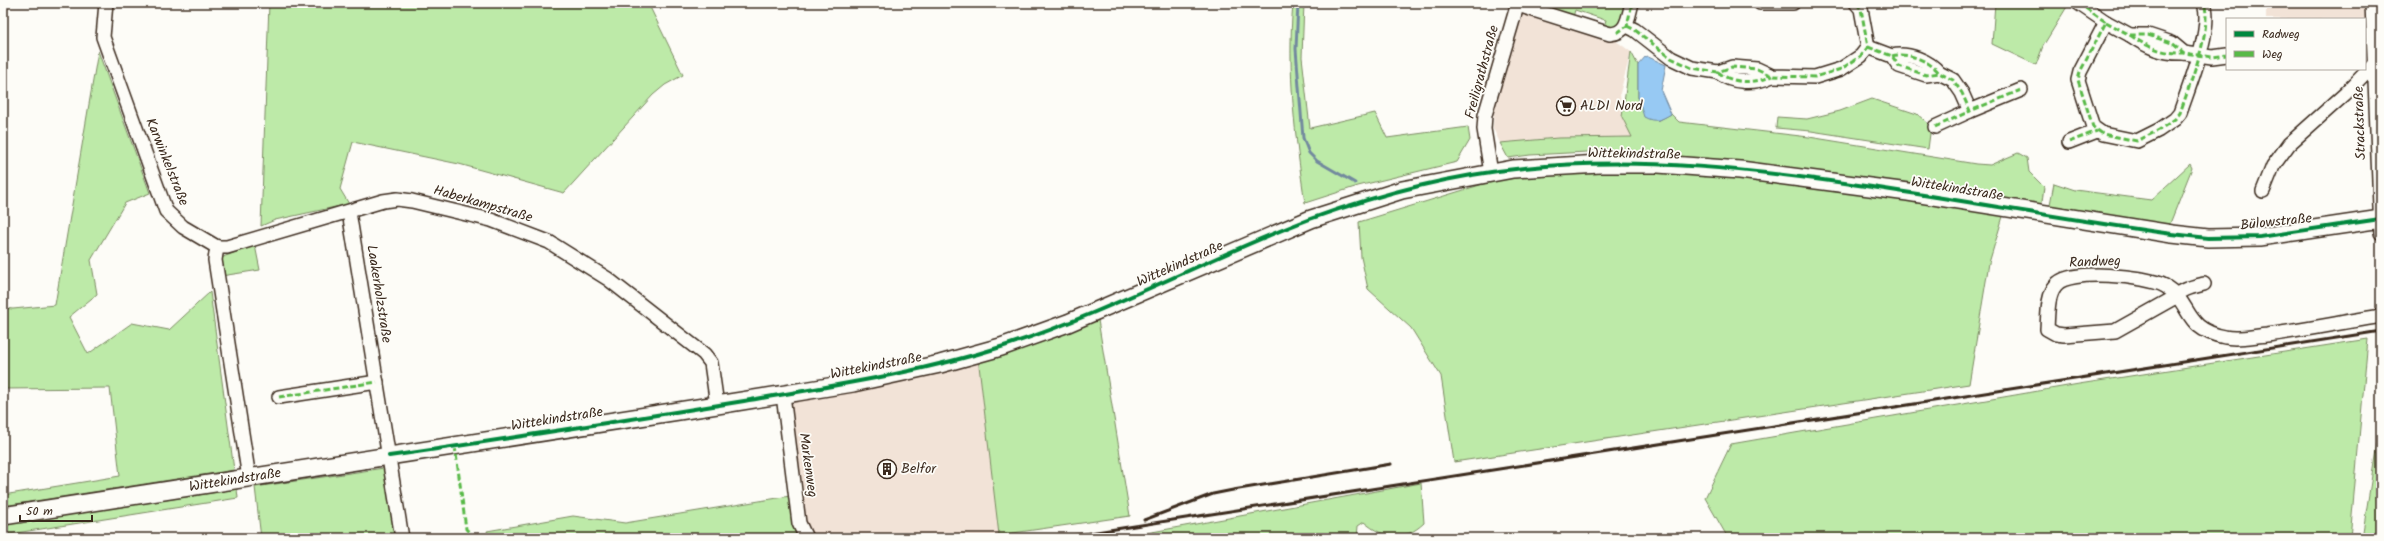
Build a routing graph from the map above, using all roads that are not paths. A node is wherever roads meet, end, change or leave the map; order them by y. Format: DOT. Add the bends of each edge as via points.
graph roads {
  1 [pos="106,3"];
  2 [pos="1632,3"];
  3 [pos="1760,3"];
  4 [pos="1793,3"];
  5 [pos="1856,3"];
  6 [pos="2078,3"];
  7 [pos="2204,3"];
  8 [pos="2372,3"];
  9 [pos="1518,4"];
  10 [pos="2106,22"];
  11 [pos="1627,26"];
  12 [pos="2377,34"];
  13 [pos="1868,47"];
  14 [pos="2226,55"];
  15 [pos="2199,56"];
  16 [pos="2374,64"];
  17 [pos="2021,90"];
  18 [pos="1970,111"];
  19 [pos="1935,127"];
  20 [pos="2097,131"];
  21 [pos="2069,142"];
  22 [pos="1491,173"];
  23 [pos="2263,191"];
  24 [pos="349,212"];
  25 [pos="2381,223"];
  26 [pos="2172,234"];
  27 [pos="217,247"];
  28 [pos="2204,284"];
  29 [pos="2176,294"];
  30 [pos="2381,316"];
  31 [pos="377,382"];
  32 [pos="783,395"];
  33 [pos="279,397"];
  34 [pos="717,405"];
  35 [pos="389,456"];
  36 [pos="249,478"];
  37 [pos="3,516"];
  38 [pos="402,538"];
  39 [pos="806,538"];
  1 -- 27 [label="street, Karwinkelstraße" via="103,37 166,211 183,227"];
  2 -- 11 [label="street"];
  3 -- 4 [label="street"];
  5 -- 13 [label="street" via="1862,8"];
  6 -- 10 [label="street"];
  7 -- 15 [label="street" via="2206,20"];
  8 -- 12 [label="street, Strackstraße"];
  9 -- 11 [label="street" via="1610,34 1622,31"];
  9 -- 22 [label="street, Freiligrathstraße" via="1485,116 1484,129"];
  10 -- 15 [label="street" via="2130,35 2148,35 2172,43 2184,53"];
  10 -- 20 [label="street" via="2078,80 2090,120"];
  11 -- 13 [label="street" via="1671,58 1692,68 1718,72 1732,67 1757,69 1772,76 1801,78 1828,74 1852,62"];
  12 -- 16 [label="street, Strackstraße"];
  13 -- 18 [label="street" via="1892,56 1899,66 1926,76 1939,74 1953,80"];
  14 -- 15 [label="street"];
  15 -- 20 [label="street" via="2180,113 2175,120 2137,141"];
  16 -- 23 [label="street" via="2346,94 2289,144 2273,166"];
  16 -- 25 [label="street, Strackstraße"];
  17 -- 18 [label="street"];
  18 -- 19 [label="street"];
  20 -- 21 [label="street"];
  22 -- 26 [label="main road, Wittekindstraße" via="1600,164 1666,164 1740,170 1908,192"];
  22 -- 32 [label="main road, Wittekindstraße" via="1402,190 1311,219 1129,298 1001,347 911,371"];
  24 -- 27 [label="street, Haberkampstraße" via="227,247"];
  24 -- 31 [label="street, Laakerholzstraße"];
  24 -- 34 [label="street, Haberkampstraße" via="398,199 491,220 549,242 608,279 709,359"];
  25 -- 26 [label="main road, Bülowstraße" via="2260,237 2208,238"];
  27 -- 36 [label="street" via="215,260"];
  28 -- 29 [label="street, Randweg" via="2183,289"];
  29 -- 29 [label="street, Randweg" via="2157,283 2119,276 2071,277 2055,285 2050,297 2047,329 2064,335 2115,331 2172,299"];
  29 -- 30 [label="street, Randweg" via="2199,328 2227,338 2276,334"];
  31 -- 33 [label="street"];
  31 -- 35 [label="street, Laakerholzstraße"];
  32 -- 34 [label="main road, Wittekindstraße"];
  32 -- 39 [label="street, Markenweg" via="799,523"];
  34 -- 35 [label="main road, Wittekindstraße"];
  35 -- 36 [label="main road, Wittekindstraße"];
  35 -- 38 [label="street, Laakerholzstraße"];
  36 -- 37 [label="main road, Wittekindstraße"];
}
